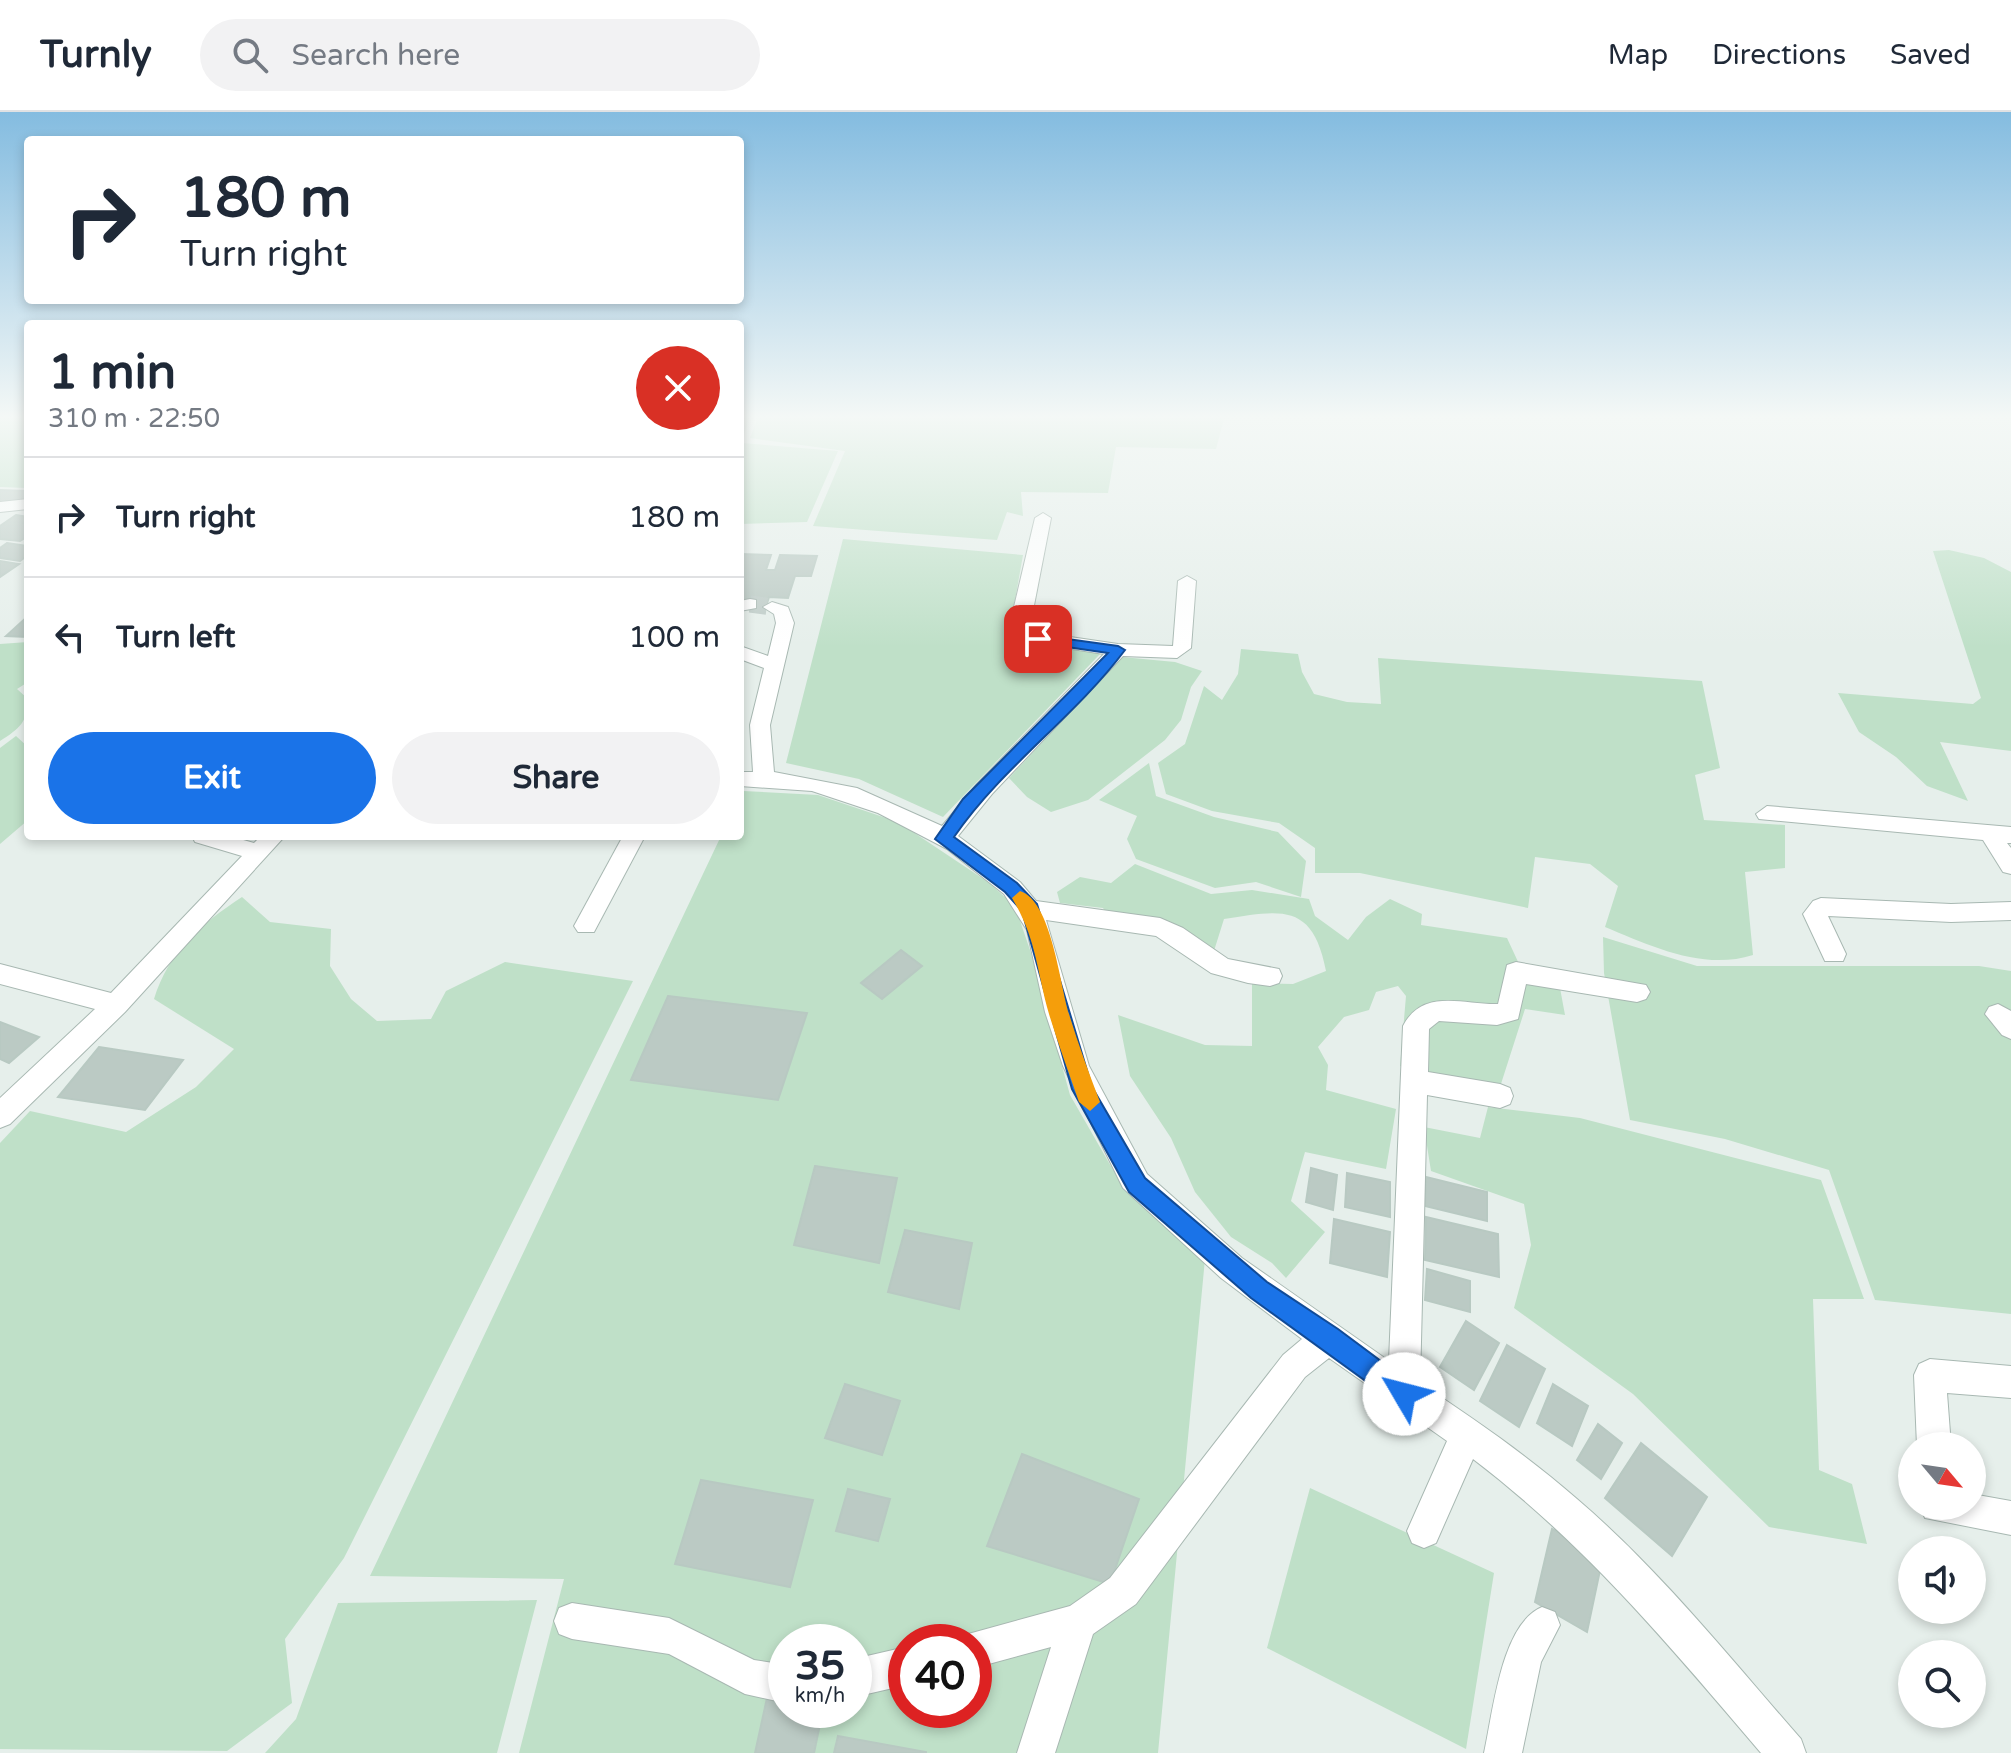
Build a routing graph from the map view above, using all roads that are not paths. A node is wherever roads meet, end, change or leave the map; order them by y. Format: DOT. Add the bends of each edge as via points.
graph roads {
  1 [pos="24,504"];
  2 [pos="0,507"];
  3 [pos="1043,518"];
  4 [pos="1187,581"];
  5 [pos="772,607"];
  6 [pos="1118,650"];
  7 [pos="744,653"];
  8 [pos="775,665"];
  9 [pos="752,778"];
  10 [pos="1767,814"];
  11 [pos="2000,834"];
  12 [pos="944,839"];
  13 [pos="234,840"];
  14 [pos="632,840"];
  15 [pos="266,844"];
  16 [pos="2011,866"];
  17 [pos="1030,909"];
  18 [pos="2011,911"];
  19 [pos="586,926"];
  20 [pos="1834,954"];
  21 [pos="0,974"];
  22 [pos="1270,976"];
  23 [pos="1637,992"];
  24 [pos="116,1005"];
  25 [pos="1414,1081"];
  26 [pos="1500,1096"];
  27 [pos="0,1116"];
  28 [pos="1329,1337"];
  29 [pos="2011,1382"];
  30 [pos="1404,1394"];
  31 [pos="1933,1432"];
  32 [pos="1467,1434"];
  33 [pos="1986,1514"];
  34 [pos="2011,1518"];
  35 [pos="1424,1531"];
  36 [pos="572,1621"];
  37 [pos="1078,1622"];
  38 [pos="1542,1625"];
  39 [pos="992,1644"];
  40 [pos="768,1680"];
  41 [pos="1036,1753"];
  42 [pos="1503,1753"];
  43 [pos="1787,1753"];
  1 -- 2 [label="street"];
  3 -- 6 [label="street" via="1018,628 1022,636"];
  4 -- 6 [label="street" via="1182,648 1172,654"];
  5 -- 8 [label="street" via="784,614 785,623"];
  6 -- 12 [label="street" via="969,803"];
  7 -- 8 [label="street"];
  8 -- 9 [label="street"];
  9 -- 12 [label="street" via="810,783 888,808"];
  10 -- 11 [label="street"];
  11 -- 16 [label="street"];
  12 -- 17 [label="street" via="1011,887"];
  13 -- 15 [label="street"];
  14 -- 19 [label="street"];
  15 -- 24 [label="street"];
  17 -- 22 [label="street" via="1160,927 1179,934 1212,962"];
  17 -- 28 [label="street" via="1082,1089 1137,1185 1259,1290"];
  18 -- 20 [label="street" via="1821,907 1815,914 1817,923"];
  21 -- 24 [label="street"];
  23 -- 25 [label="street" via="1516,972 1509,1012 1495,1018 1436,1008 1424,1013 1416,1026"];
  24 -- 27 [label="street"];
  25 -- 26 [label="street"];
  25 -- 30 [label="street"];
  28 -- 30 [label="street"];
  28 -- 37 [label="street" via="1294,1366 1123,1591"];
  29 -- 31 [label="street" via="1930,1375"];
  30 -- 32 [label="street"];
  32 -- 35 [label="street"];
  32 -- 43 [label="street" via="1533,1484 1618,1561"];
  33 -- 34 [label="street"];
  36 -- 40 [label="street" via="641,1628 682,1641 740,1673"];
  37 -- 39 [label="street"];
  37 -- 41 [label="street"];
  38 -- 42 [label="street" via="1524,1656"];
}
